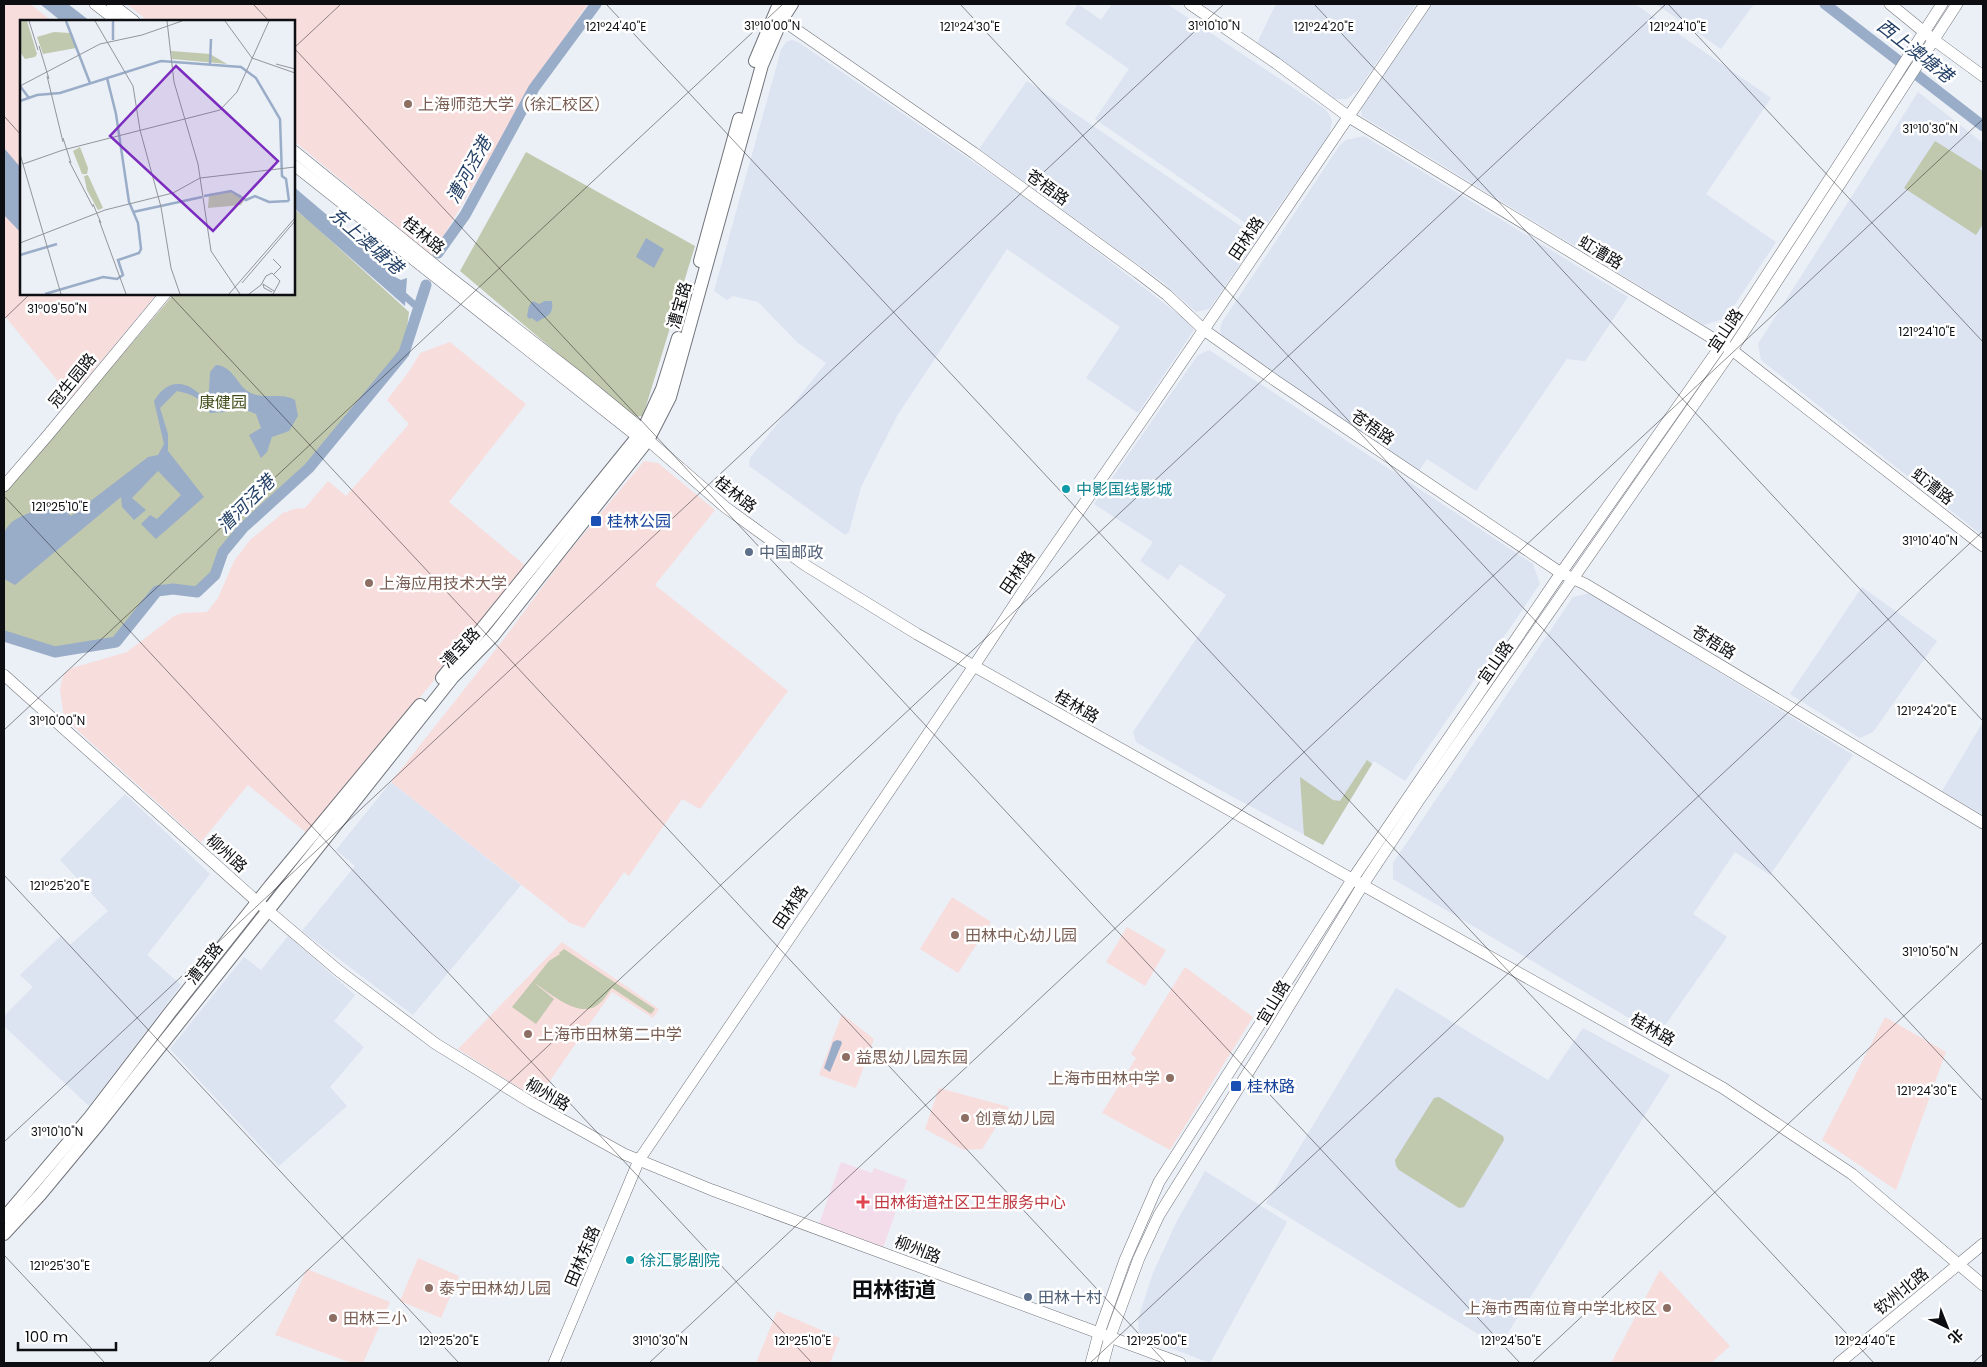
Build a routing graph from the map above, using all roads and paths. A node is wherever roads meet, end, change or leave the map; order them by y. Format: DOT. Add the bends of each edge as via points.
graph roads {
  1 [pos="95,4"];
  2 [pos="112,4"];
  3 [pos="792,4"];
  4 [pos="1190,4"];
  5 [pos="1425,4"];
  6 [pos="1890,4"];
  7 [pos="1942,4"];
  8 [pos="1957,4"];
  9 [pos="778,13"];
  10 [pos="116,20"];
  11 [pos="133,20"];
  12 [pos="1924,30"];
  13 [pos="1934,40"];
  14 [pos="1983,76"];
  15 [pos="1349,117"];
  16 [pos="295,158"];
  17 [pos="164,295"];
  18 [pos="1204,330"];
  19 [pos="1727,347"];
  20 [pos="643,436"];
  21 [pos="4,486"];
  22 [pos="1983,546"];
  23 [pos="1561,573"];
  24 [pos="1572,579"];
  25 [pos="974,666"];
  26 [pos="4,675"];
  27 [pos="1983,823"];
  28 [pos="1357,883"];
  29 [pos="262,906"];
  30 [pos="639,1160"];
  31 [pos="4,1218"];
  32 [pos="4,1234"];
  33 [pos="1983,1244"];
  34 [pos="1959,1264"];
  35 [pos="1983,1285"];
  36 [pos="1098,1333"];
  37 [pos="1110,1337"];
  38 [pos="554,1363"];
  39 [pos="1091,1363"];
  40 [pos="1103,1363"];
  41 [pos="1180,1363"];
  42 [pos="1839,1363"];
  1 -- 10 [label="main road"];
  2 -- 11 [label="main road"];
  3 -- 9 [label="main road, 漕宝路"];
  4 -- 15 [label="main road, 虹漕路"];
  5 -- 15 [label="main road, 田林路"];
  6 -- 12 [label="main road"];
  7 -- 12 [label="main road, 宜山路"];
  8 -- 13 [label="main road, 宜山路"];
  9 -- 18 [label="main road, 苍梧路" via="1138,272 1167,294"];
  9 -- 20 [label="main road, 漕宝路" via="670,397"];
  12 -- 13 [label="main road"];
  12 -- 19 [label="main road, 宜山路"];
  13 -- 14 [label="main road"];
  13 -- 19 [label="main road, 宜山路"];
  15 -- 18 [label="main road, 田林路"];
  15 -- 19 [label="main road, 虹漕路"];
  16 -- 20 [label="main road, 桂林路" via="576,375"];
  17 -- 21 [label="main road, 冠生园路"];
  18 -- 23 [label="main road, 苍梧路"];
  18 -- 25 [label="main road, 田林路"];
  19 -- 22 [label="main road, 虹漕路"];
  19 -- 23 [label="main road, 宜山路"];
  19 -- 24 [label="main road, 宜山路"];
  20 -- 25 [label="main road, 桂林路" via="724,507 805,566"];
  20 -- 29 [label="main road, 漕宝路" via="493,636 453,677"];
  23 -- 24 [label="main road, 苍梧路"];
  23 -- 28 [label="main road, 宜山路"];
  24 -- 27 [label="main road, 苍梧路"];
  24 -- 28 [label="main road, 宜山路"];
  25 -- 28 [label="main road, 桂林路"];
  25 -- 30 [label="main road, 田林路"];
  26 -- 29 [label="main road, 柳州路"];
  28 -- 34 [label="main road, 桂林路" via="1723,1088 1852,1174"];
  28 -- 36 [label="main road, 宜山路" via="1159,1182"];
  28 -- 37 [label="main road, 宜山路" via="1269,1039 1159,1215 1139,1258"];
  29 -- 30 [label="main road, 柳州路" via="360,988 436,1044 532,1104"];
  29 -- 31 [label="main road, 漕宝路" via="168,1015 90,1117"];
  29 -- 32 [label="main road, 漕宝路" via="98,1125"];
  30 -- 36 [label="main road, 柳州路"];
  30 -- 38 [label="main road, 田林东路"];
  33 -- 34 [label="main road, 钦州北路"];
  34 -- 35 [label="main road, 桂林路"];
  34 -- 42 [label="main road, 钦州北路"];
  36 -- 37 [label="main road, 柳州路"];
  36 -- 39 [label="main road, 宜山路"];
  37 -- 40 [label="main road, 宜山路"];
  37 -- 41 [label="main road, 柳州路"];
}
